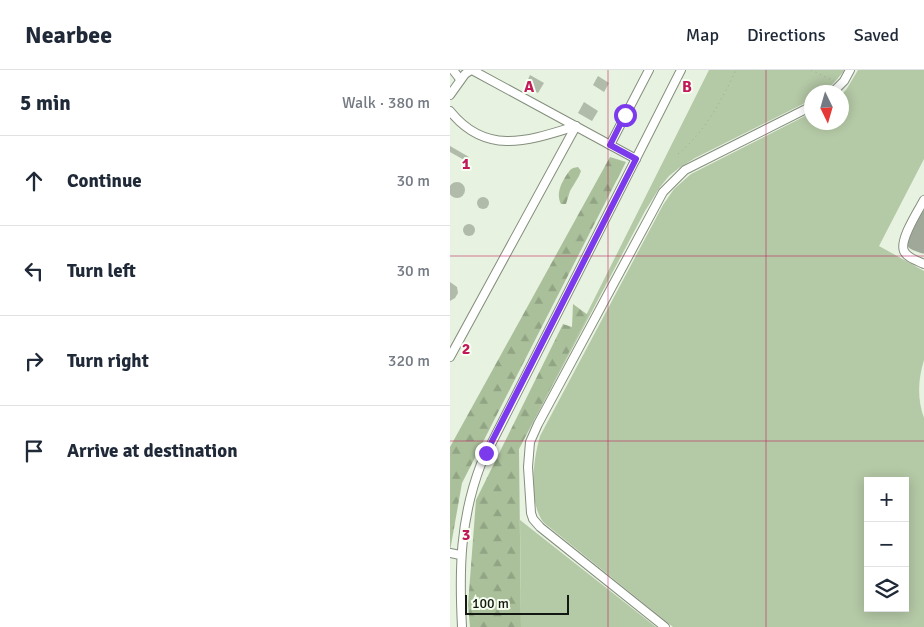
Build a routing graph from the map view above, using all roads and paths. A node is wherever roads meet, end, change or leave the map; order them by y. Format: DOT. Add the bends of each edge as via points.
graph roads {
  1 [pos="453,70"];
  2 [pos="471,70"];
  3 [pos="649,70"];
  4 [pos="681,70"];
  5 [pos="736,70"];
  6 [pos="811,70"];
  7 [pos="850,70"];
  8 [pos="460,79"];
  9 [pos="842,84"];
  10 [pos="450,95"];
  11 [pos="804,110"];
  12 [pos="450,111"];
  13 [pos="576,126"];
  14 [pos="610,145"];
  15 [pos="678,154"];
  16 [pos="636,159"];
  17 [pos="924,200"];
  18 [pos="924,264"];
  19 [pos="450,357"];
  20 [pos="450,552"];
  21 [pos="460,555"];
  22 [pos="462,627"];
  23 [pos="665,627"];
  1 -- 8 [label="street"];
  2 -- 8 [label="street"];
  2 -- 13 [label="street"];
  3 -- 14 [label="street"];
  4 -- 16 [label="street"];
  5 -- 15 [label="path" via="702,131"];
  6 -- 9 [label="path"];
  7 -- 9 [label="street"];
  8 -- 10 [label="street"];
  11 -- 23 [label="street" via="685,170 663,192 530,442 528,467 533,519"];
  12 -- 13 [label="street" via="466,128 486,139 509,142 539,138"];
  13 -- 14 [label="street"];
  13 -- 19 [label="street"];
  14 -- 16 [label="street"];
  16 -- 21 [label="street" via="480,464 467,504"];
  17 -- 18 [label="street" via="903,242 904,251"];
  20 -- 21 [label="street"];
  21 -- 22 [label="street"];
}
